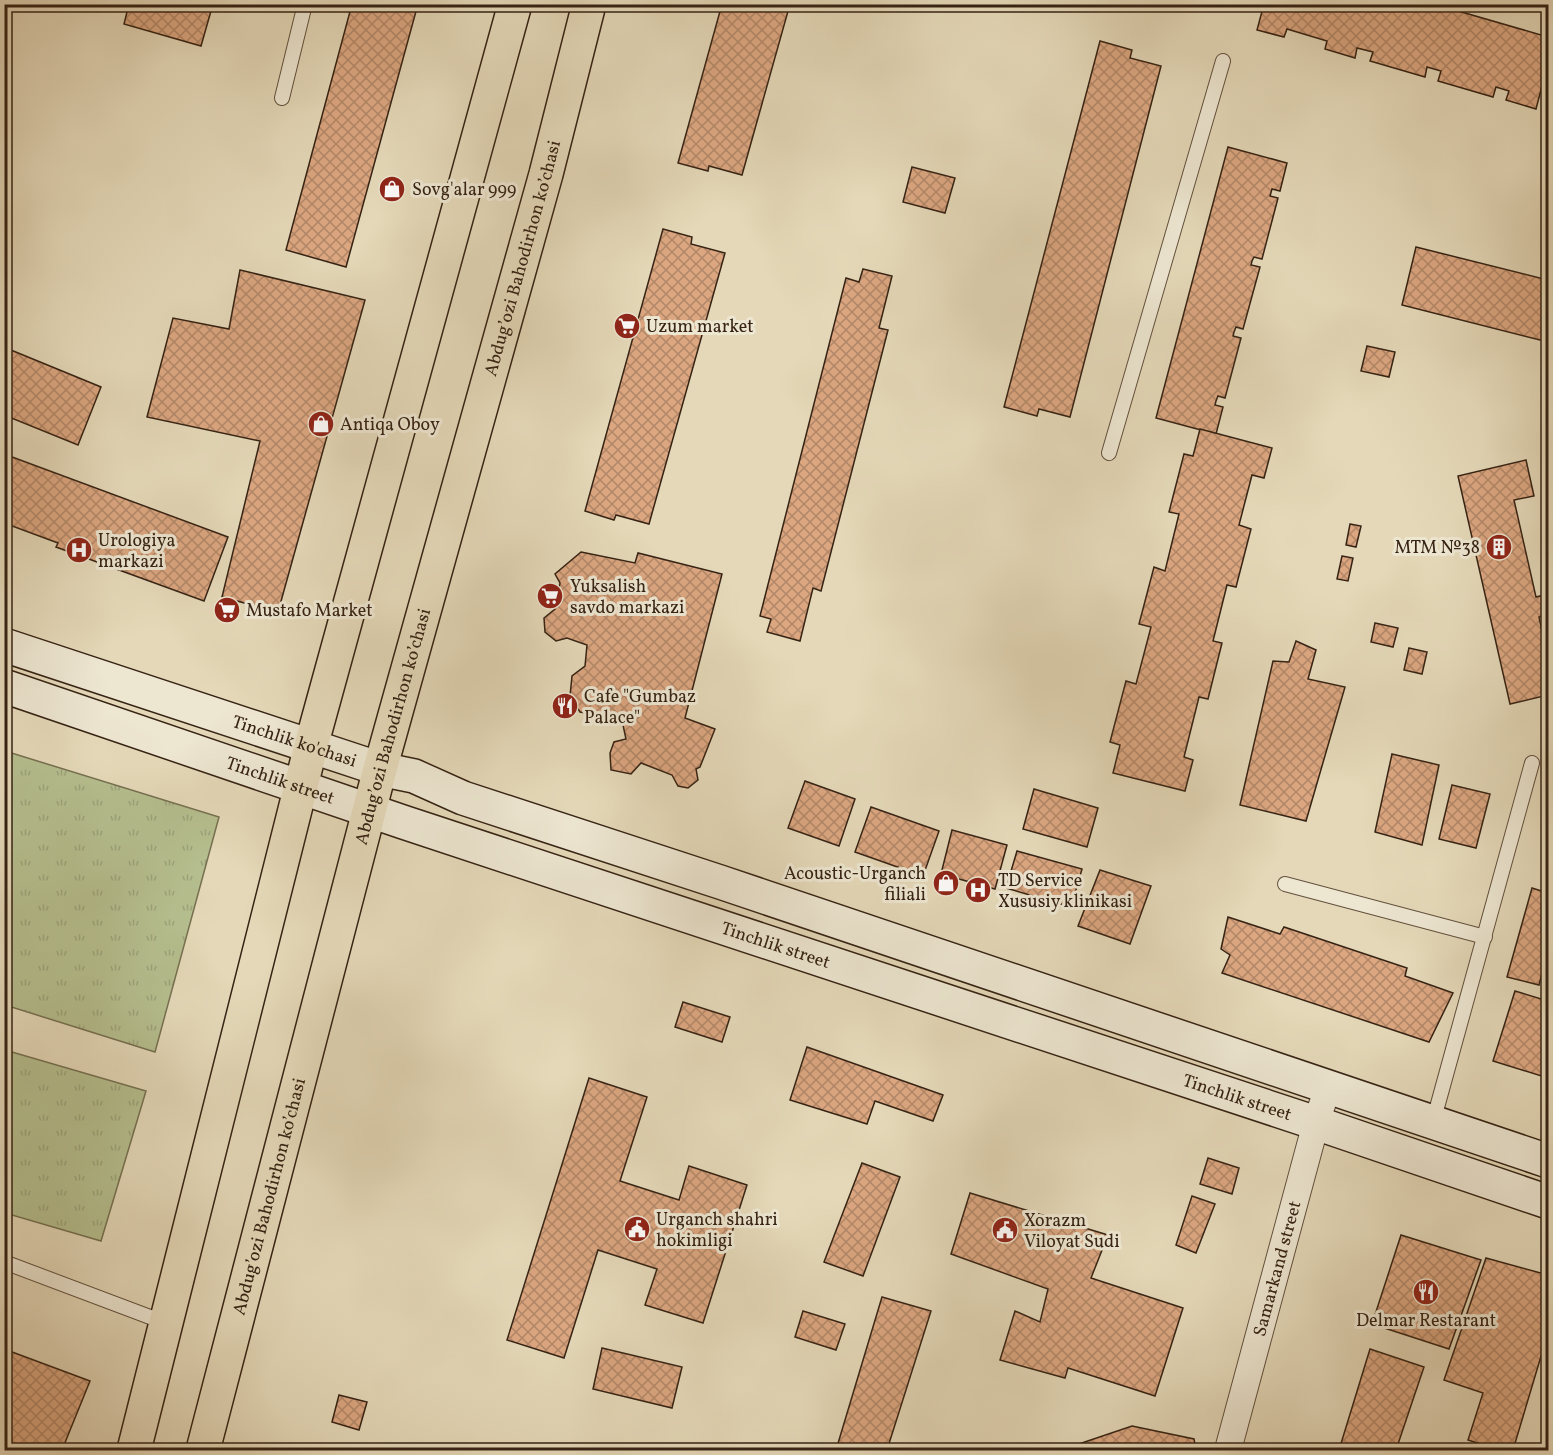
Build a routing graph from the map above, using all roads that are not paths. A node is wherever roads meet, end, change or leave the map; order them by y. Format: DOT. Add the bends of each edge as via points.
graph roads {
  1 [pos="305,4"];
  2 [pos="515,4"];
  3 [pos="589,4"];
  4 [pos="1224,61"];
  5 [pos="282,98"];
  6 [pos="1109,453"];
  7 [pos="4,645"];
  8 [pos="4,686"];
  9 [pos="311,746"];
  10 [pos="1532,763"];
  11 [pos="380,770"];
  12 [pos="300,786"];
  13 [pos="370,810"];
  14 [pos="1285,884"];
  15 [pos="1485,937"];
  16 [pos="1328,1087"];
  17 [pos="1433,1122"];
  18 [pos="1316,1123"];
  19 [pos="1548,1161"];
  20 [pos="1548,1202"];
  21 [pos="4,1262"];
  22 [pos="166,1323"];
  23 [pos="134,1450"];
  24 [pos="203,1450"];
  25 [pos="1230,1450"];
  1 -- 5 [label="lane"];
  2 -- 9 [label="main road"];
  3 -- 11 [label="main road, Abdug’ozi Bahodirhon ko’chasi" via="546,174"];
  4 -- 6 [label="lane"];
  7 -- 9 [label="main road, Tinchlik ko'chasi"];
  8 -- 12 [label="main road, Tinchlik street"];
  9 -- 11 [label="main road, Tinchlik ko'chasi"];
  9 -- 12 [label="main road"];
  10 -- 15 [label="lane"];
  11 -- 13 [label="main road, Abdug’ozi Bahodirhon ko’chasi"];
  11 -- 16 [label="main road, Tinchlik ko'chasi" via="414,776 463,798"];
  12 -- 13 [label="main road, Tinchlik street"];
  12 -- 22 [label="main road"];
  13 -- 18 [label="main road, Tinchlik street"];
  13 -- 24 [label="main road, Abdug’ozi Bahodirhon ko’chasi"];
  14 -- 15 [label="lane"];
  15 -- 17 [label="lane"];
  16 -- 17 [label="main road"];
  16 -- 18 [label="street, Samarkand street"];
  17 -- 19 [label="main road"];
  18 -- 20 [label="main road, Tinchlik street"];
  18 -- 25 [label="street, Samarkand street"];
  21 -- 22 [label="lane"];
  22 -- 23 [label="main road"];
}
